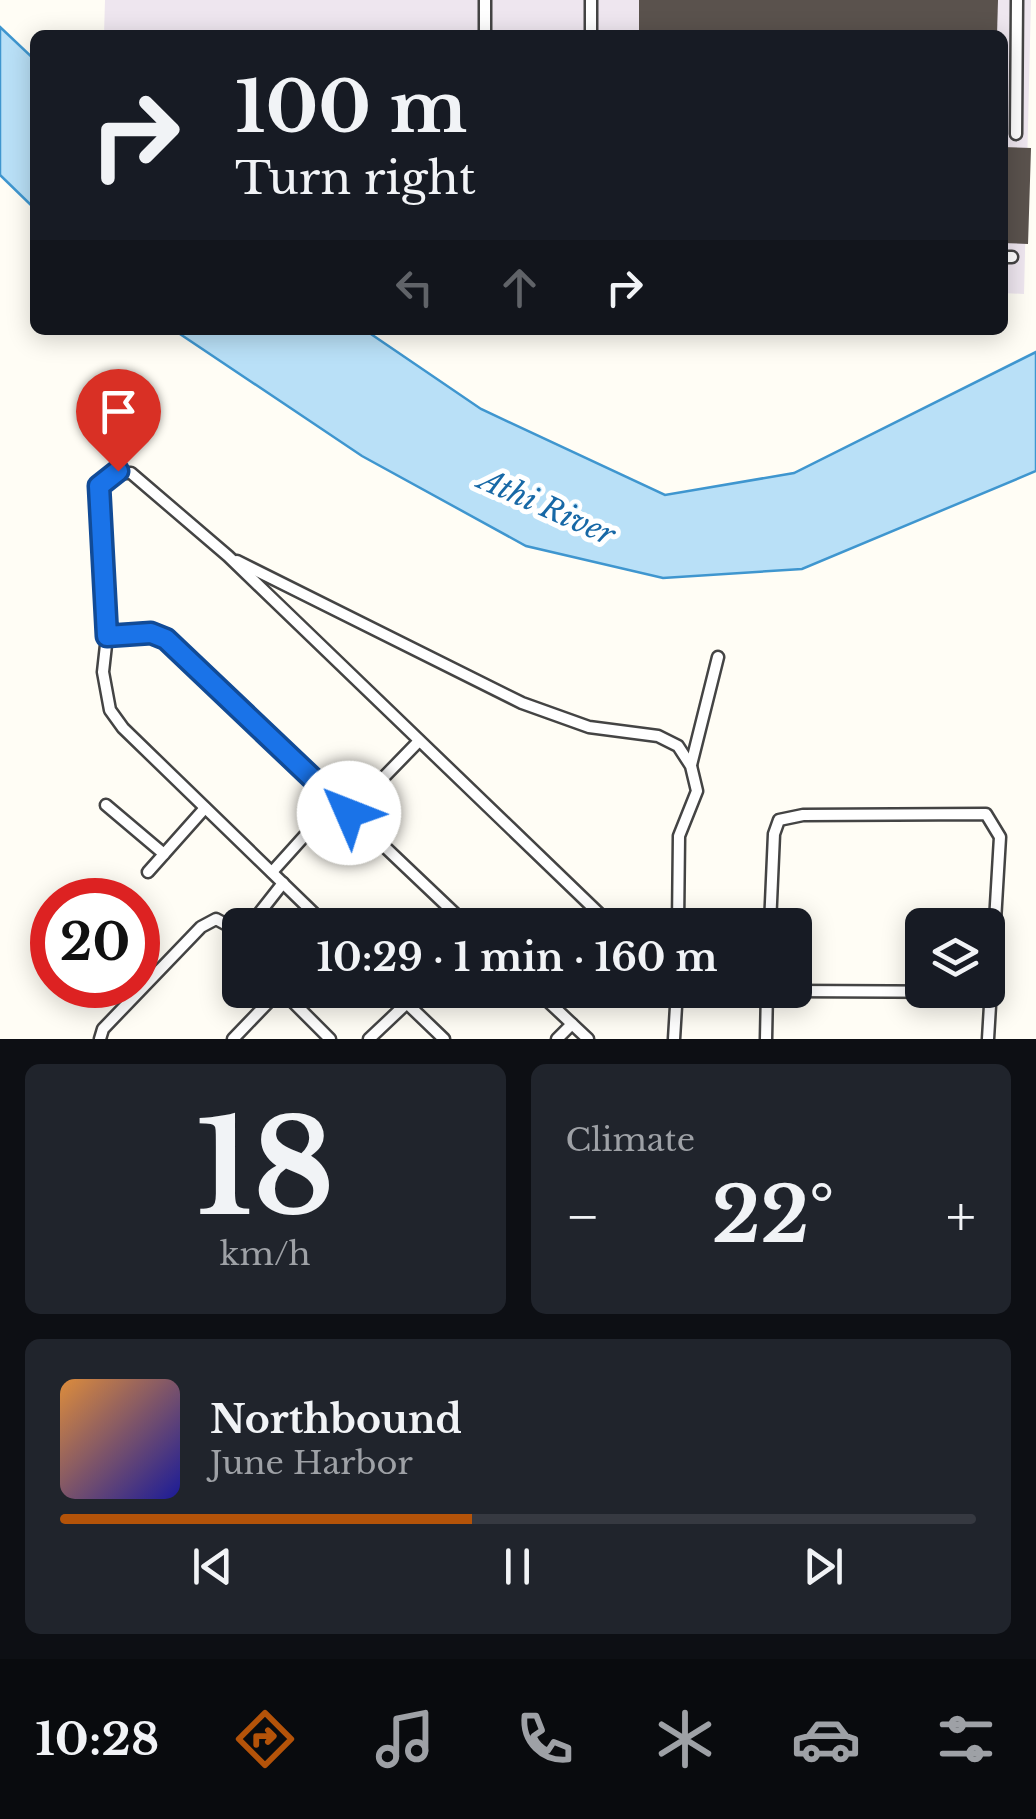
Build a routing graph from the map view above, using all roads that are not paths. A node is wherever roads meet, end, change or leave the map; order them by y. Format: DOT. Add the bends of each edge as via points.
graph roads {
  1 [pos="484,0"];
  2 [pos="591,0"];
  3 [pos="1017,0"];
  4 [pos="484,30"];
  5 [pos="591,30"];
  6 [pos="1016,134"];
  7 [pos="228,556"];
  8 [pos="107,636"];
  9 [pos="718,657"];
  10 [pos="419,741"];
  11 [pos="691,766"];
  12 [pos="336,801"];
  13 [pos="106,805"];
  14 [pos="205,808"];
  15 [pos="349,813"];
  16 [pos="164,854"];
  17 [pos="148,872"];
  18 [pos="272,872"];
  19 [pos="283,883"];
  20 [pos="263,908"];
  21 [pos="309,908"];
  22 [pos="449,908"];
  23 [pos="592,908"];
  24 [pos="678,908"];
  25 [pos="771,908"];
  26 [pos="995,908"];
  27 [pos="222,922"];
  28 [pos="812,990"];
  29 [pos="905,991"];
  30 [pos="263,1008"];
  31 [pos="298,1008"];
  32 [pos="401,1008"];
  33 [pos="411,1008"];
  34 [pos="555,1008"];
  35 [pos="676,1008"];
  36 [pos="767,1008"];
  37 [pos="989,1008"];
  38 [pos="572,1024"];
  39 [pos="100,1039"];
  40 [pos="234,1039"];
  41 [pos="330,1039"];
  42 [pos="370,1039"];
  43 [pos="444,1039"];
  44 [pos="557,1039"];
  45 [pos="588,1039"];
  46 [pos="674,1039"];
  47 [pos="766,1039"];
  48 [pos="988,1039"];
  1 -- 4 [label="lane"];
  2 -- 5 [label="lane"];
  3 -- 6 [label="lane"];
  7 -- 8 [label="lane" via="132,473 112,474 99,486"];
  7 -- 10 [label="lane"];
  7 -- 11 [label="lane" via="522,702 589,728 658,736 678,746"];
  8 -- 12 [label="lane" via="151,633 166,639"];
  8 -- 14 [label="lane" via="103,672 110,710"];
  9 -- 11 [label="lane"];
  10 -- 15 [label="lane"];
  10 -- 23 [label="lane"];
  11 -- 24 [label="lane" via="697,790 679,836"];
  12 -- 15 [label="lane"];
  12 -- 18 [label="lane"];
  13 -- 16 [label="lane"];
  14 -- 16 [label="lane"];
  14 -- 18 [label="lane"];
  15 -- 22 [label="lane"];
  16 -- 17 [label="lane"];
  18 -- 19 [label="lane"];
  19 -- 20 [label="lane"];
  19 -- 21 [label="lane"];
  25 -- 26 [label="lane" via="779,820 986,814 1000,837"];
  27 -- 39 [label="lane" via="200,927"];
  28 -- 29 [label="lane"];
  30 -- 40 [label="lane"];
  31 -- 41 [label="lane"];
  32 -- 42 [label="lane"];
  33 -- 43 [label="lane"];
  34 -- 38 [label="lane"];
  35 -- 46 [label="lane"];
  36 -- 47 [label="lane"];
  37 -- 48 [label="lane"];
  38 -- 44 [label="lane"];
  38 -- 45 [label="lane"];
}
